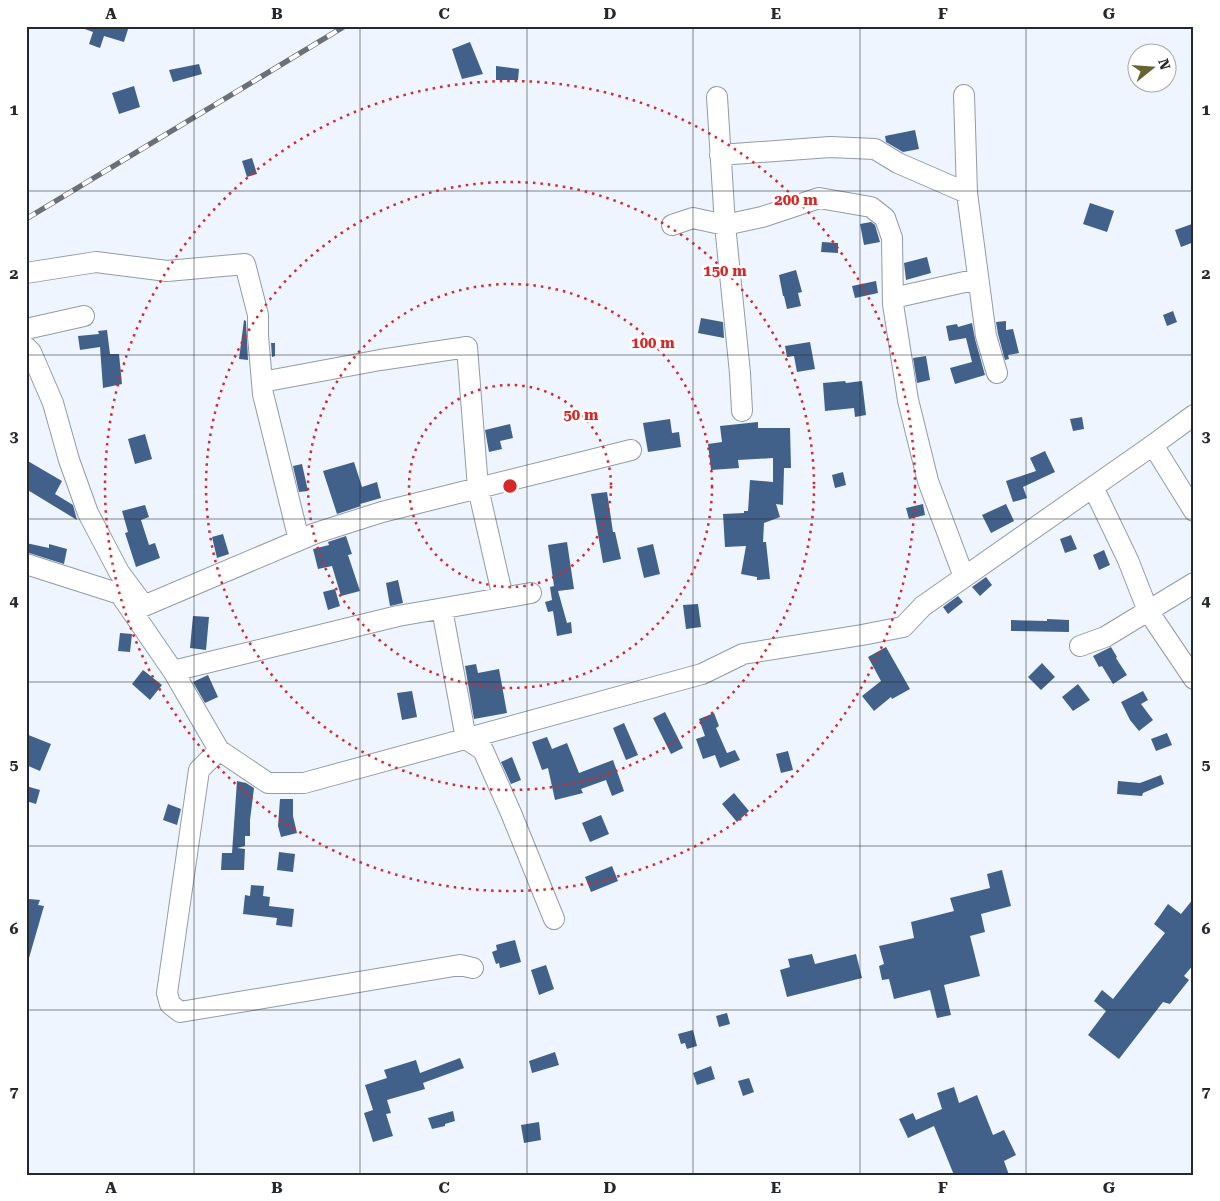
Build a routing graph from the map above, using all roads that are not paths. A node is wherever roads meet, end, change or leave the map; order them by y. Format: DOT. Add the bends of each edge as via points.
graph roads {
  1 [pos="964,95"];
  2 [pos="717,97"];
  3 [pos="720,155"];
  4 [pos="967,193"];
  5 [pos="672,225"];
  6 [pos="725,225"];
  7 [pos="26,273"];
  8 [pos="978,279"];
  9 [pos="892,298"];
  10 [pos="84,316"];
  11 [pos="26,330"];
  12 [pos="26,348"];
  13 [pos="996,372"];
  14 [pos="262,382"];
  15 [pos="742,411"];
  16 [pos="1194,415"];
  17 [pos="1152,446"];
  18 [pos="631,450"];
  19 [pos="1093,487"];
  20 [pos="478,488"];
  21 [pos="1194,511"];
  22 [pos="299,540"];
  23 [pos="26,564"];
  24 [pos="964,577"];
  25 [pos="1194,583"];
  26 [pos="531,593"];
  27 [pos="503,598"];
  28 [pos="138,608"];
  29 [pos="442,609"];
  30 [pos="1148,611"];
  31 [pos="1080,646"];
  32 [pos="173,671"];
  33 [pos="1194,679"];
  34 [pos="466,739"];
  35 [pos="220,750"];
  36 [pos="554,919"];
  37 [pos="473,968"];
  1 -- 4 [label="street"];
  2 -- 3 [label="street"];
  3 -- 4 [label="street" via="830,147 875,149 898,163"];
  3 -- 6 [label="street"];
  4 -- 8 [label="street"];
  5 -- 6 [label="street" via="693,218"];
  6 -- 9 [label="street" via="762,217 819,198 871,207 885,218 892,238"];
  6 -- 15 [label="street"];
  7 -- 14 [label="street" via="96,262 167,271 245,264 258,315"];
  8 -- 9 [label="street"];
  8 -- 13 [label="street" via="986,336"];
  9 -- 24 [label="street" via="908,400 928,481"];
  10 -- 11 [label="street"];
  12 -- 28 [label="street" via="31,352 53,403 88,513"];
  14 -- 20 [label="street" via="467,347"];
  14 -- 22 [label="street"];
  16 -- 17 [label="street"];
  17 -- 19 [label="street"];
  17 -- 21 [label="street"];
  18 -- 20 [label="street"];
  19 -- 24 [label="street"];
  19 -- 30 [label="street"];
  20 -- 22 [label="street" via="382,512"];
  20 -- 27 [label="street"];
  22 -- 28 [label="street"];
  23 -- 28 [label="street" via="120,594"];
  24 -- 34 [label="street" via="923,606 902,628 743,654 702,674"];
  25 -- 30 [label="street"];
  26 -- 27 [label="street"];
  27 -- 29 [label="street"];
  28 -- 32 [label="street"];
  29 -- 32 [label="street" via="398,616"];
  29 -- 34 [label="street"];
  30 -- 31 [label="street" via="1106,637"];
  30 -- 33 [label="street"];
  32 -- 35 [label="street"];
  34 -- 35 [label="street" via="304,783 268,783"];
  34 -- 36 [label="street" via="483,750"];
  35 -- 37 [label="street" via="198,770 167,993 170,1004 180,1012 460,965"];
}
